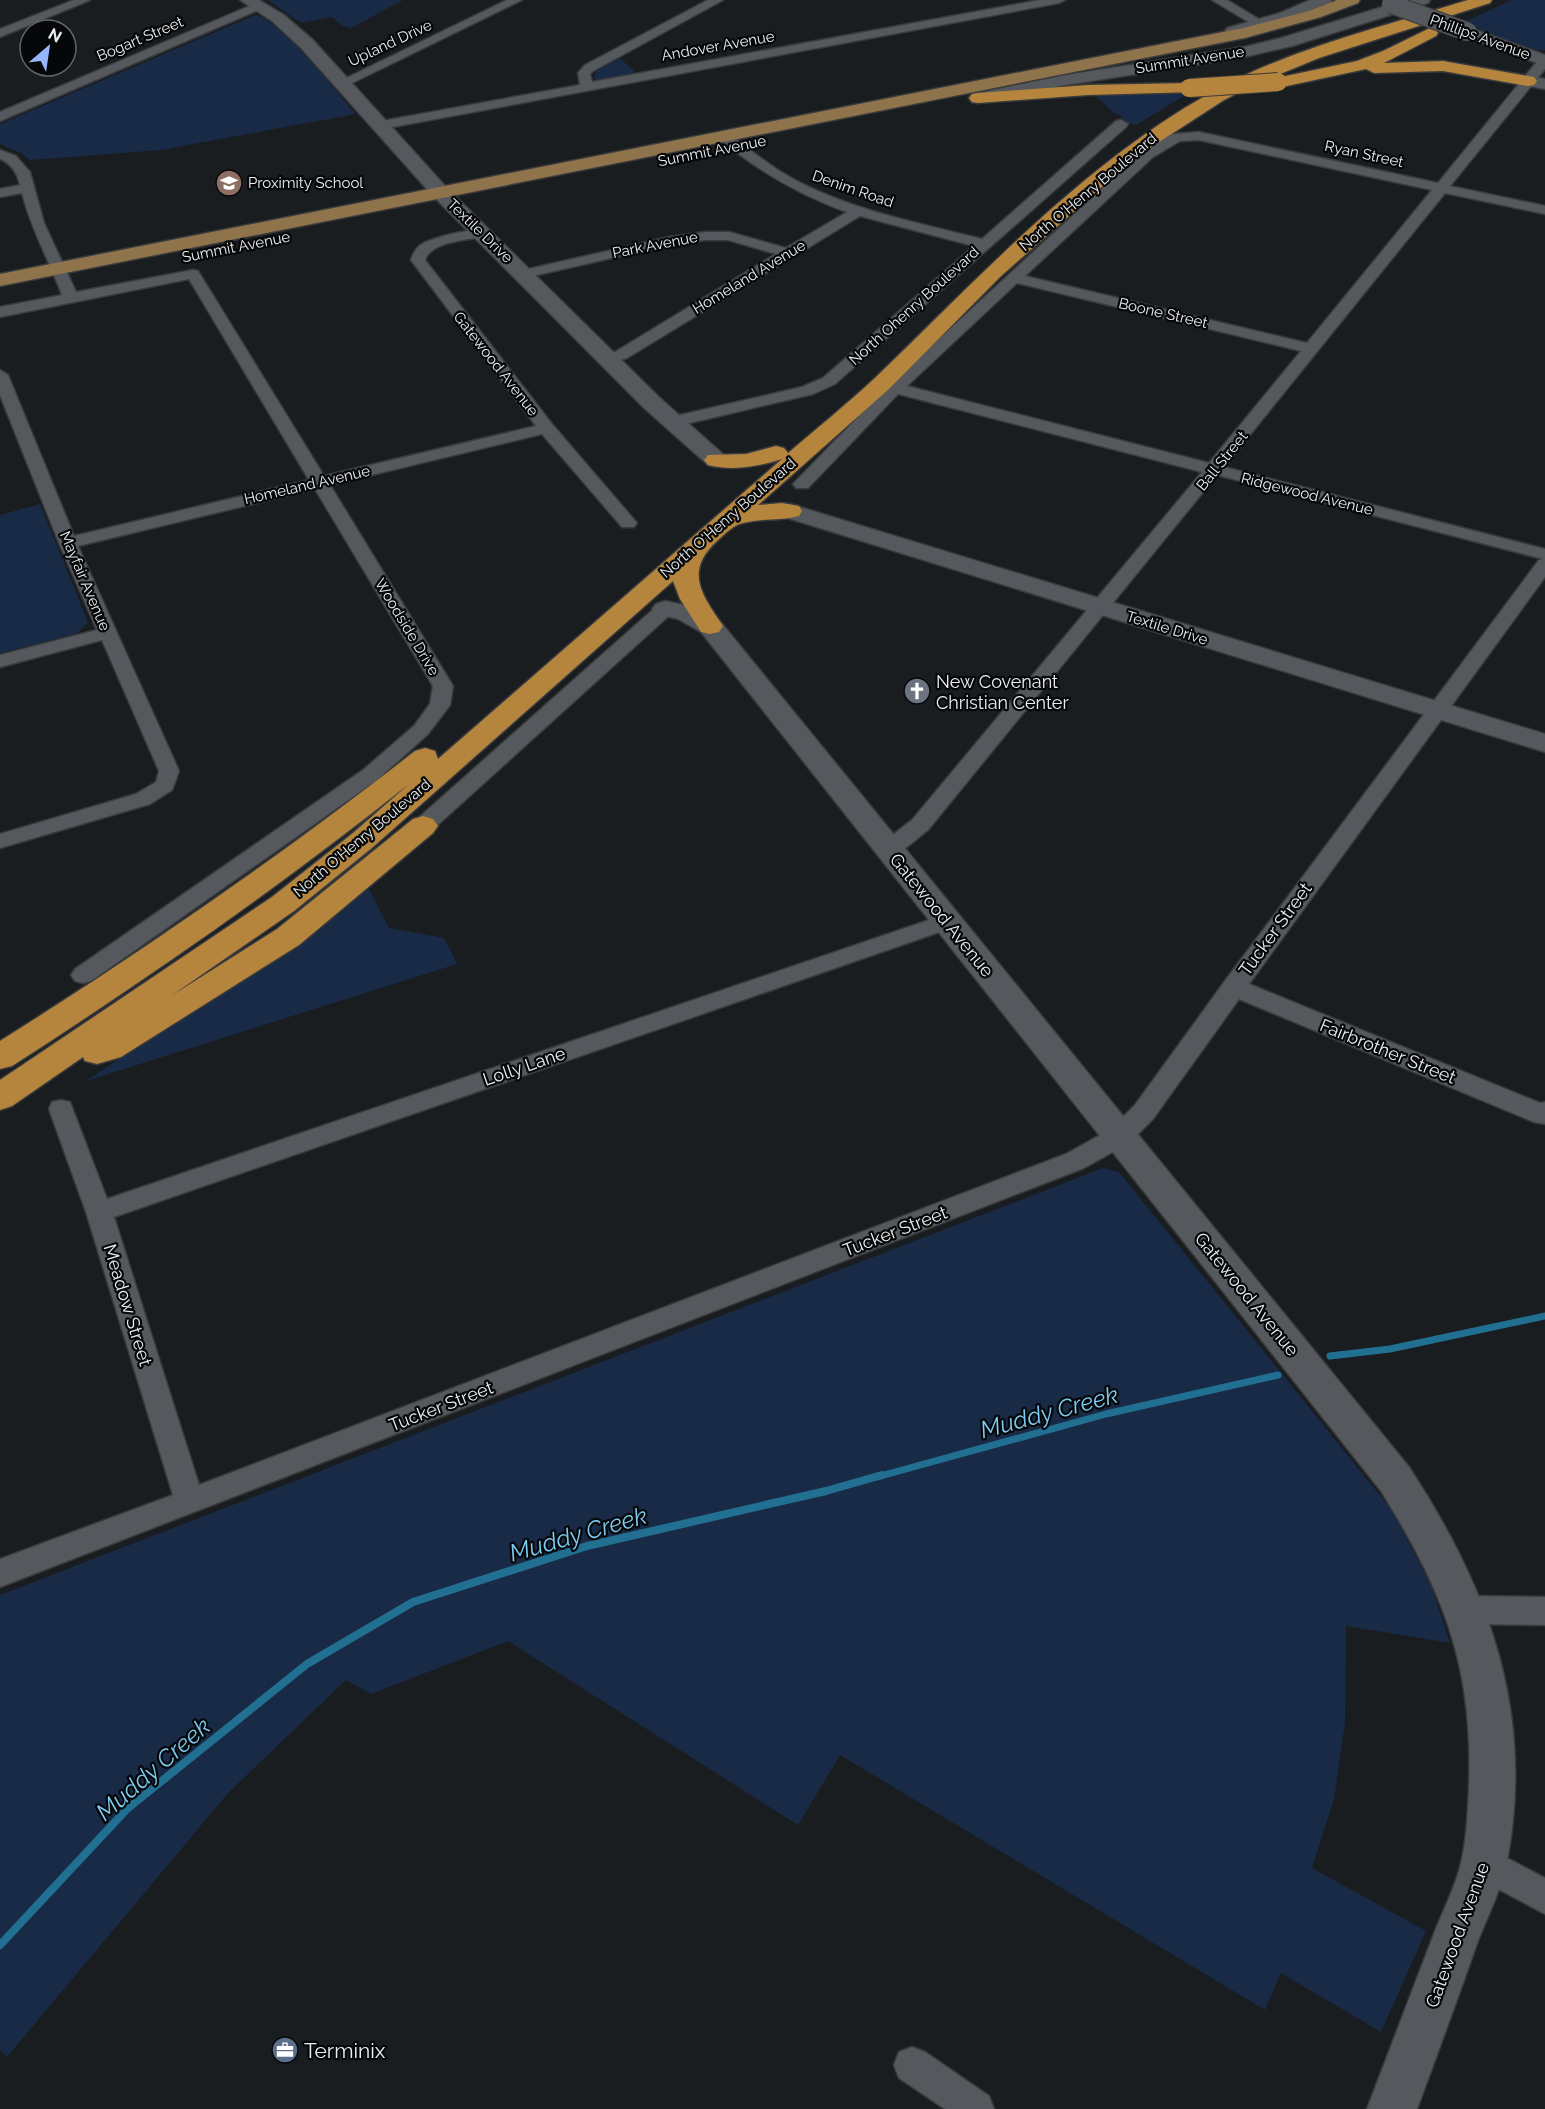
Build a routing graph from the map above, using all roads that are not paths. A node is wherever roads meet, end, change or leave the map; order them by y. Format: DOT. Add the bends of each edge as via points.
graph roads {
  1 [pos="84,0"];
  2 [pos="516,0"];
  3 [pos="717,0"];
  4 [pos="1059,0"];
  5 [pos="1218,0"];
  6 [pos="1324,0"];
  7 [pos="1352,0"];
  8 [pos="1422,0"];
  9 [pos="1453,0"];
  10 [pos="1484,0"];
  11 [pos="1500,0"];
  12 [pos="1387,1"];
  13 [pos="254,3"];
  14 [pos="1261,24"];
  15 [pos="0,33"];
  16 [pos="1178,45"];
  17 [pos="1545,62"];
  18 [pos="1333,72"];
  19 [pos="1536,82"];
  20 [pos="342,83"];
  21 [pos="587,87"];
  22 [pos="946,98"];
  23 [pos="978,98"];
  24 [pos="0,117"];
  25 [pos="1121,124"];
  26 [pos="382,125"];
  27 [pos="730,141"];
  28 [pos="0,154"];
  29 [pos="1440,187"];
  30 [pos="27,188"];
  31 [pos="0,193"];
  32 [pos="446,198"];
  33 [pos="1545,210"];
  34 [pos="858,211"];
  35 [pos="483,233"];
  36 [pos="984,244"];
  37 [pos="787,253"];
  38 [pos="524,274"];
  39 [pos="1014,278"];
  40 [pos="0,280"];
  41 [pos="65,283"];
  42 [pos="0,295"];
  43 [pos="0,312"];
  44 [pos="1311,349"];
  45 [pos="608,359"];
  46 [pos="0,375"];
  47 [pos="895,388"];
  48 [pos="673,422"];
  49 [pos="546,428"];
  50 [pos="716,460"];
  51 [pos="779,463"];
  52 [pos="1214,470"];
  53 [pos="321,482"];
  54 [pos="802,484"];
  55 [pos="728,498"];
  56 [pos="790,511"];
  57 [pos="628,523"];
  58 [pos="68,543"];
  59 [pos="700,544"];
  60 [pos="1545,554"];
  61 [pos="1545,564"];
  62 [pos="1102,608"];
  63 [pos="665,609"];
  64 [pos="710,626"];
  65 [pos="602,631"];
  66 [pos="108,633"];
  67 [pos="0,661"];
  68 [pos="1436,710"];
  69 [pos="1545,742"];
  70 [pos="423,825"];
  71 [pos="0,841"];
  72 [pos="889,849"];
  73 [pos="949,921"];
  74 [pos="83,975"];
  75 [pos="1233,987"];
  76 [pos="0,1057"];
  77 [pos="49,1064"];
  78 [pos="0,1096"];
  79 [pos="61,1109"];
  80 [pos="1544,1113"];
  81 [pos="1120,1136"];
  82 [pos="99,1212"];
  83 [pos="190,1502"];
  84 [pos="0,1573"];
  85 [pos="1466,1610"];
  86 [pos="1545,1611"];
  87 [pos="1484,1863"];
  88 [pos="1545,1897"];
  89 [pos="912,2065"];
  90 [pos="976,2109"];
  91 [pos="1392,2109"];
  1 -- 15 [label="street"];
  2 -- 20 [label="street, Upland Drive"];
  3 -- 21 [label="street" via="589,68 584,73"];
  4 -- 21 [label="street, Andover Avenue"];
  5 -- 14 [label="street"];
  6 -- 14 [label="street, Summit Avenue"];
  7 -- 16 [label="main road, Summit Avenue" via="1275,26"];
  8 -- 23 [label="street, Summit Avenue" via="1255,49"];
  9 -- 51 [label="highway, North O'Henry Boulevard" via="1286,54 1239,73 1154,120 1112,150 984,259 857,381"];
  10 -- 51 [label="highway, North O'Henry Boulevard" via="1312,54 1218,96 1160,132 1130,153 994,272 881,384"];
  11 -- 18 [label="highway" via="1389,55"];
  12 -- 17 [label="street, Phillips Avenue, bridge"];
  13 -- 20 [label="street, Textile Drive" via="307,44"];
  13 -- 24 [label="street, Bogart Street"];
  14 -- 16 [label="street, Summit Avenue"];
  16 -- 22 [label="main road, Summit Avenue"];
  17 -- 19 [label="street, Ball Street"];
  18 -- 19 [label="highway" via="1424,65"];
  18 -- 23 [label="highway, bridge" via="1278,82"];
  19 -- 29 [label="street, Ball Street"];
  20 -- 26 [label="street, Textile Drive"];
  21 -- 26 [label="street, Andover Avenue"];
  22 -- 23 [label="main road, Summit Avenue"];
  22 -- 27 [label="main road, Summit Avenue"];
  25 -- 36 [label="street, North Ohenry Boulevard"];
  26 -- 32 [label="street, Textile Drive"];
  27 -- 32 [label="main road, Summit Avenue"];
  27 -- 34 [label="street, Denim Road" via="792,184"];
  28 -- 30 [label="street" via="18,165"];
  29 -- 33 [label="street, Ryan Street"];
  29 -- 39 [label="street, Ryan Street" via="1199,136 1177,137 1148,154"];
  29 -- 44 [label="street, Ball Street"];
  30 -- 31 [label="street"];
  30 -- 41 [label="street" via="37,222"];
  32 -- 35 [label="street, Textile Drive"];
  32 -- 41 [label="main road, Summit Avenue"];
  34 -- 36 [label="street, Denim Road"];
  34 -- 37 [label="street, Homeland Avenue"];
  35 -- 38 [label="street, Textile Drive"];
  35 -- 49 [label="street, Gatewood Avenue" via="425,247 418,260"];
  36 -- 48 [label="street, North Ohenry Boulevard" via="829,381 807,391"];
  37 -- 38 [label="street, Park Avenue" via="729,236 705,236"];
  37 -- 45 [label="street, Homeland Avenue" via="621,355"];
  38 -- 45 [label="street, Textile Drive"];
  39 -- 44 [label="street, Boone Street"];
  39 -- 47 [label="street"];
  40 -- 41 [label="main road, Summit Avenue"];
  41 -- 42 [label="main road, Summit Avenue"];
  41 -- 43 [label="street"];
  41 -- 53 [label="street, Woodside Drive" via="193,274"];
  44 -- 52 [label="street, Ball Street"];
  45 -- 48 [label="street, Textile Drive"];
  46 -- 58 [label="street, Mayfair Avenue"];
  47 -- 52 [label="street, Ridgewood Avenue"];
  47 -- 54 [label="street"];
  48 -- 50 [label="street, Textile Drive"];
  49 -- 53 [label="street, Homeland Avenue"];
  49 -- 57 [label="street, Gatewood Avenue"];
  50 -- 51 [label="highway"];
  50 -- 55 [label="highway" via="727,472"];
  51 -- 55 [label="highway, North O'Henry Boulevard"];
  51 -- 56 [label="highway" via="776,492 780,503"];
  52 -- 60 [label="street, Ridgewood Avenue"];
  52 -- 62 [label="street, Ball Street"];
  53 -- 58 [label="street, Homeland Avenue"];
  53 -- 74 [label="street, Woodside Drive" via="443,686 440,705 421,730 370,775"];
  55 -- 56 [label="highway" via="755,511"];
  55 -- 59 [label="highway, North O'Henry Boulevard"];
  55 -- 76 [label="highway, North O'Henry Boulevard" via="465,726 334,830 162,953"];
  56 -- 62 [label="street, Textile Drive"];
  58 -- 66 [label="street, Mayfair Avenue"];
  59 -- 64 [label="highway" via="685,571 686,580"];
  59 -- 65 [label="highway, North O'Henry Boulevard"];
  61 -- 68 [label="street, Tucker Street"];
  62 -- 68 [label="street, Textile Drive"];
  62 -- 72 [label="street, Ball Street" via="920,825"];
  63 -- 64 [label="street, Gatewood Avenue" via="685,612"];
  63 -- 65 [label="highway" via="638,613"];
  63 -- 70 [label="street"];
  64 -- 72 [label="street, Gatewood Avenue"];
  65 -- 77 [label="highway, North O'Henry Boulevard" via="284,904"];
  66 -- 67 [label="street"];
  66 -- 71 [label="street, Mayfair Avenue" via="169,778 143,799"];
  68 -- 69 [label="street, Textile Drive"];
  68 -- 75 [label="street, Tucker Street"];
  70 -- 77 [label="highway" via="288,937 146,1028 109,1049"];
  72 -- 73 [label="street, Gatewood Avenue"];
  73 -- 81 [label="street, Gatewood Avenue"];
  73 -- 82 [label="street, Lolly Lane"];
  75 -- 80 [label="street, Fairbrother Street"];
  75 -- 81 [label="street, Tucker Street" via="1144,1112"];
  77 -- 78 [label="highway, North O'Henry Boulevard"];
  79 -- 82 [label="street, Meadow Street"];
  81 -- 83 [label="street, Tucker Street" via="1075,1161"];
  81 -- 85 [label="street, Gatewood Avenue" via="1395,1479 1440,1550"];
  82 -- 83 [label="street, Meadow Street"];
  83 -- 84 [label="street, Tucker Street"];
  85 -- 86 [label="street"];
  85 -- 87 [label="street, Gatewood Avenue" via="1483,1670 1492,1730 1494,1778"];
  87 -- 88 [label="street"];
  87 -- 91 [label="street, Gatewood Avenue"];
  89 -- 90 [label="street"];
}
